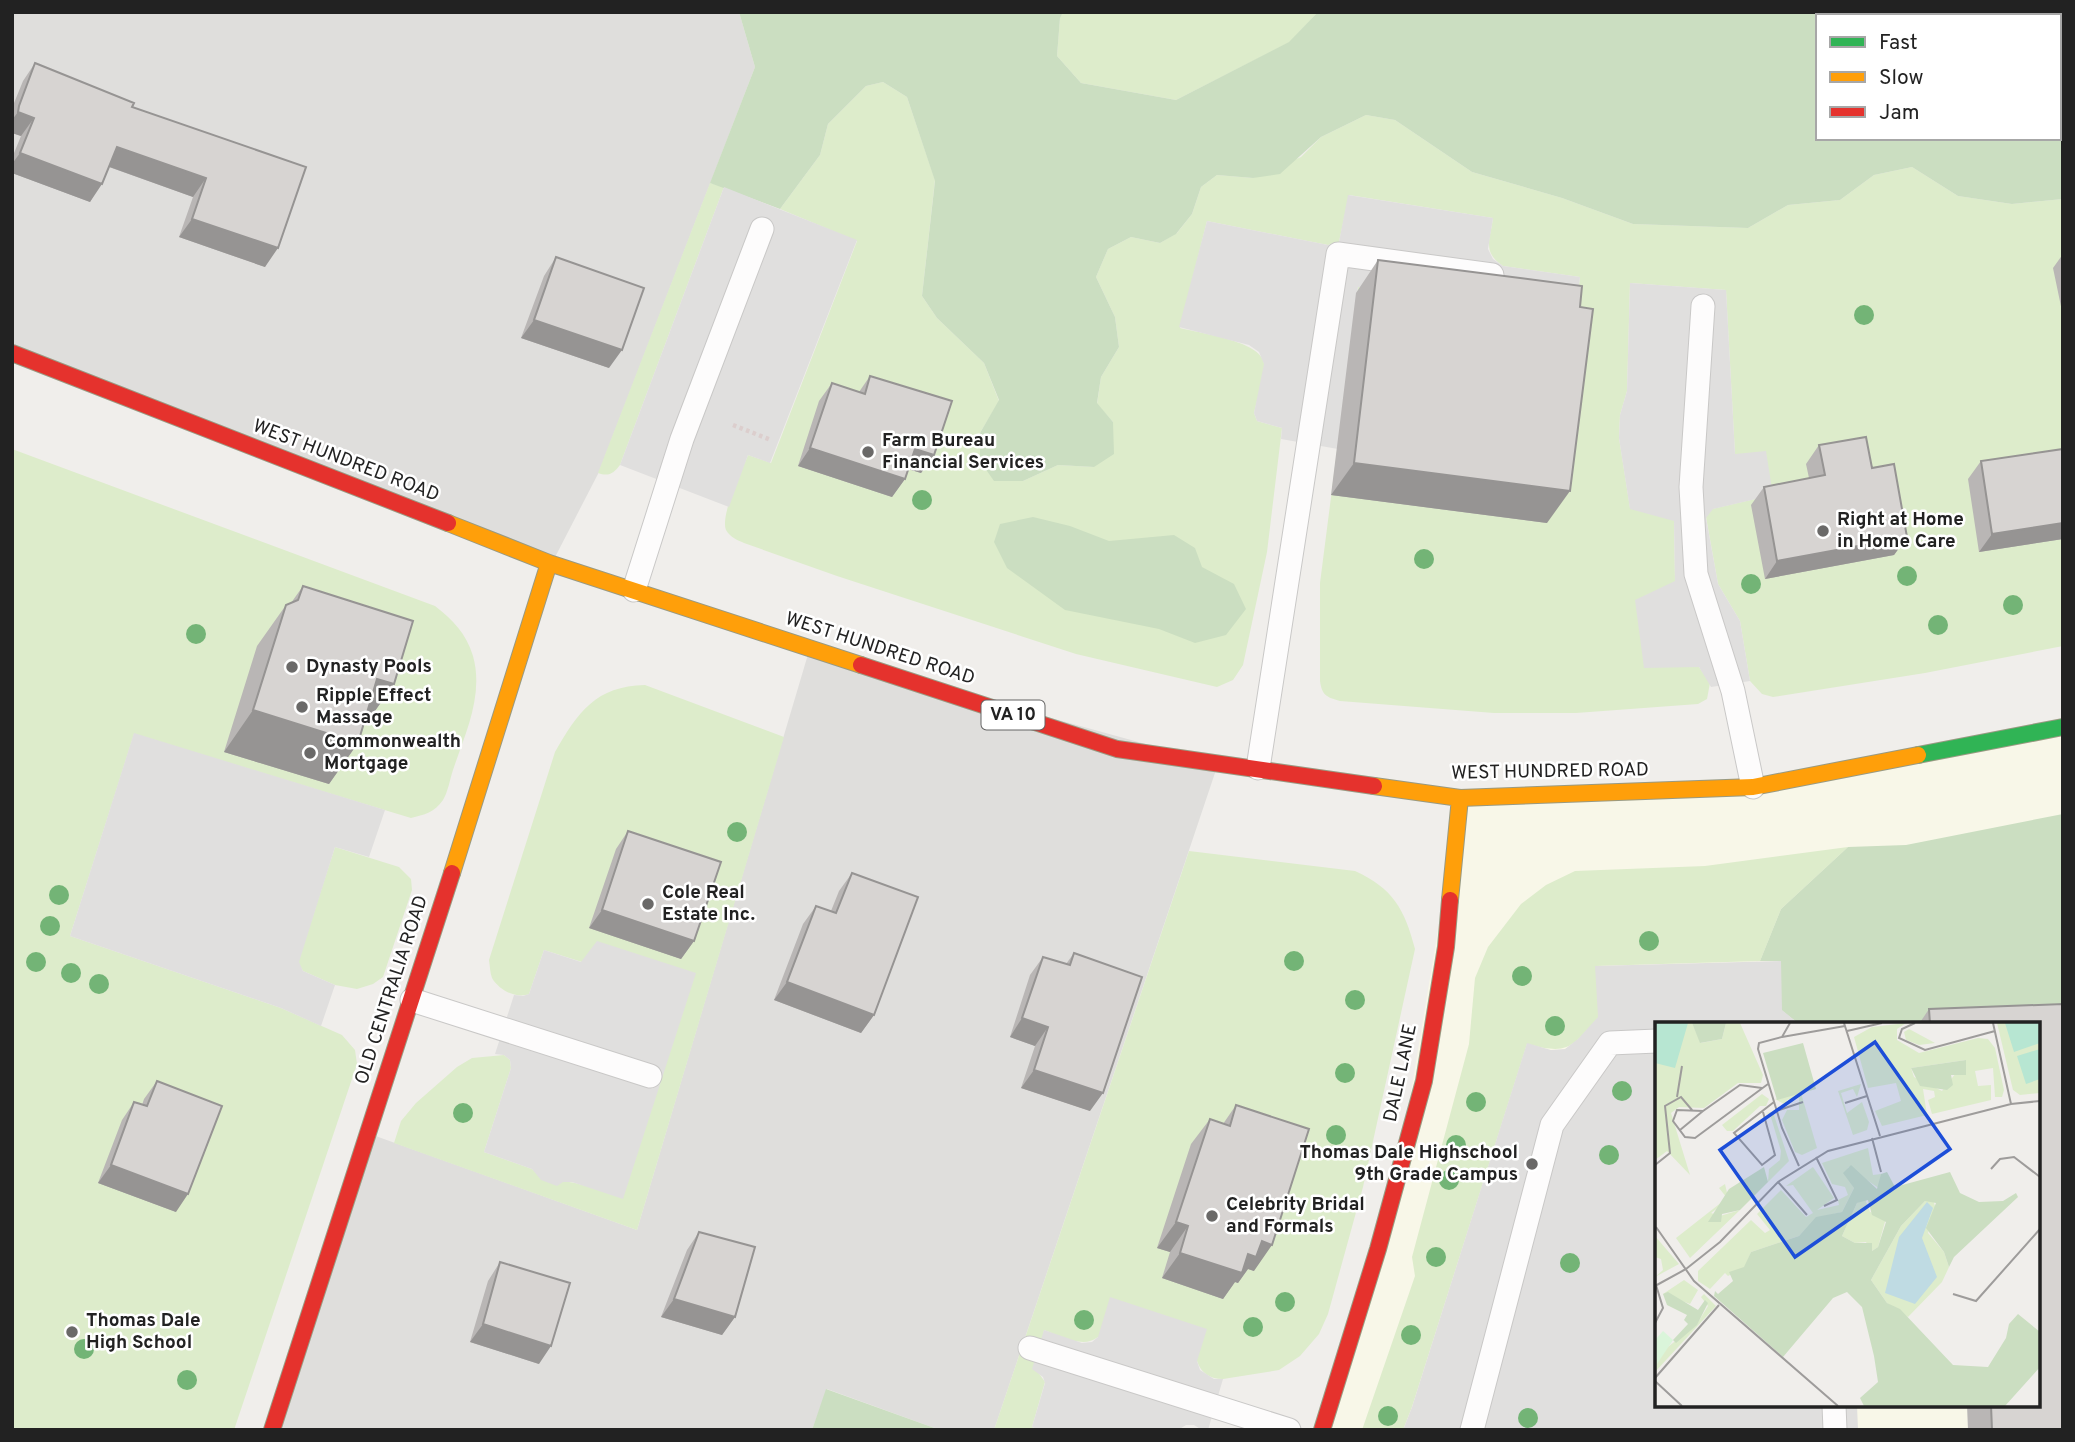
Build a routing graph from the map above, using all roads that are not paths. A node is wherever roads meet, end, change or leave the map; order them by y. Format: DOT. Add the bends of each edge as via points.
graph roads {
  1 [pos="762,229"];
  2 [pos="1495,275"];
  3 [pos="1703,306"];
  4 [pos="12,353"];
  5 [pos="549,562"];
  6 [pos="634,590"];
  7 [pos="2063,727"];
  8 [pos="1258,768"];
  9 [pos="1753,787"];
  10 [pos="1460,798"];
  11 [pos="412,1000"];
  12 [pos="1655,1041"];
  13 [pos="650,1076"];
  14 [pos="1030,1348"];
  15 [pos="1834,1407"];
  16 [pos="272,1430"];
  17 [pos="1290,1430"];
  18 [pos="1322,1430"];
  19 [pos="1472,1430"];
  20 [pos="1836,1430"];
  1 -- 6 [label="lane" via="682,439"];
  2 -- 8 [label="lane" via="1338,254"];
  3 -- 9 [label="lane" via="1691,487 1696,574 1733,691"];
  4 -- 5 [label="main road, WEST HUNDRED ROAD / VA 10"];
  5 -- 6 [label="main road, WEST HUNDRED ROAD / VA 10"];
  5 -- 11 [label="main road, OLD CENTRALIA ROAD"];
  6 -- 8 [label="main road, WEST HUNDRED ROAD / VA 10" via="1117,749"];
  7 -- 9 [label="main road, WEST HUNDRED ROAD / VA 10"];
  8 -- 10 [label="main road, WEST HUNDRED ROAD / VA 10"];
  9 -- 10 [label="main road, WEST HUNDRED ROAD / VA 10"];
  10 -- 18 [label="main road, DALE LANE" via="1446,947 1424,1081"];
  11 -- 13 [label="lane"];
  11 -- 16 [label="main road, OLD CENTRALIA ROAD"];
  12 -- 19 [label="lane" via="1610,1043 1552,1125"];
  14 -- 17 [label="lane"];
  15 -- 20 [label="lane"];
}
